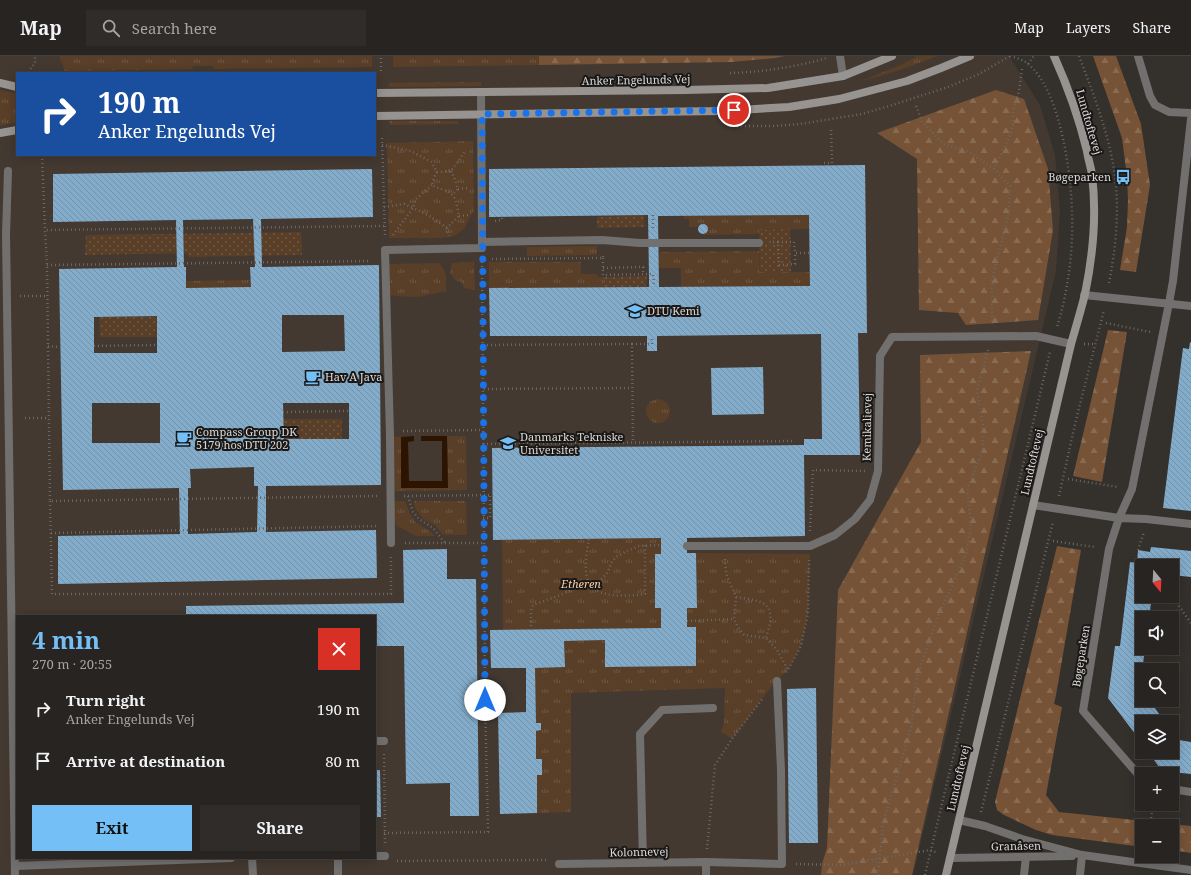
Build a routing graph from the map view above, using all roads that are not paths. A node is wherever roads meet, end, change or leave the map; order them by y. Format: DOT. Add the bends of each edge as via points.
graph roads {
  1 [pos="840,56"];
  2 [pos="892,56"];
  3 [pos="970,56"];
  4 [pos="1054,56"];
  5 [pos="1138,56"];
  6 [pos="843,76"];
  7 [pos="0,83"];
  8 [pos="16,87"];
  9 [pos="481,92"];
  10 [pos="376,93"];
  11 [pos="1191,113"];
  12 [pos="482,114"];
  13 [pos="376,116"];
  14 [pos="1191,119"];
  15 [pos="16,130"];
  16 [pos="0,133"];
  17 [pos="8,171"];
  18 [pos="759,243"];
  19 [pos="482,245"];
  20 [pos="1084,295"];
  21 [pos="1169,304"];
  22 [pos="1191,306"];
  23 [pos="1071,344"];
  24 [pos="4,367"];
  25 [pos="1033,505"];
  26 [pos="1119,518"];
  27 [pos="1191,524"];
  28 [pos="391,543"];
  29 [pos="687,546"];
  30 [pos="776,681"];
  31 [pos="713,708"];
  32 [pos="376,741"];
  33 [pos="384,741"];
  34 [pos="15,751"];
  35 [pos="1135,771"];
  36 [pos="1179,790"];
  37 [pos="1191,792"];
  38 [pos="959,820"];
  39 [pos="1082,855"];
  40 [pos="376,856"];
  41 [pos="385,856"];
  42 [pos="1026,856"];
  43 [pos="950,858"];
  44 [pos="204,859"];
  45 [pos="252,859"];
  46 [pos="338,859"];
  47 [pos="643,862"];
  48 [pos="706,862"];
  49 [pos="559,864"];
  50 [pos="15,866"];
  51 [pos="1191,870"];
  52 [pos="15,875"];
  53 [pos="253,875"];
  54 [pos="338,875"];
  55 [pos="706,875"];
  56 [pos="946,875"];
  57 [pos="1024,875"];
  58 [pos="1080,875"];
  1 -- 6 [label="street"];
  2 -- 6 [label="street, Anker Engelunds Vej"];
  3 -- 12 [label="street" via="907,81 839,99 789,107 720,111"];
  4 -- 20 [label="street, Lundtoftevej" via="1080,123 1092,174 1094,227"];
  5 -- 11 [label="street" via="1155,105 1169,112"];
  6 -- 9 [label="street, Anker Engelunds Vej" via="768,88"];
  7 -- 8 [label="street"];
  9 -- 10 [label="street, Anker Engelunds Vej"];
  9 -- 12 [label="street"];
  12 -- 13 [label="street"];
  12 -- 19 [label="street"];
  14 -- 21 [label="street, Bøgeparken"];
  15 -- 16 [label="street"];
  17 -- 24 [label="street"];
  18 -- 19 [label="street" via="640,243 602,240"];
  19 -- 28 [label="street" via="385,250"];
  20 -- 21 [label="street"];
  20 -- 23 [label="street, Lundtoftevej"];
  21 -- 22 [label="street"];
  21 -- 26 [label="street, Bøgeparken" via="1132,489"];
  23 -- 25 [label="street, Lundtoftevej"];
  23 -- 29 [label="street, Kemikalievej" via="1036,336 892,337 880,356 878,471 870,500 855,519 835,535 810,546"];
  24 -- 34 [label="street"];
  25 -- 26 [label="street"];
  25 -- 38 [label="street, Lundtoftevej"];
  26 -- 27 [label="street" via="1146,518"];
  26 -- 35 [label="street, Bøgeparken" via="1109,549 1083,711"];
  30 -- 48 [label="street, Kolonnevej" via="781,770 782,864"];
  31 -- 47 [label="street" via="662,710 640,734"];
  32 -- 33 [label="street"];
  34 -- 50 [label="street"];
  36 -- 37 [label="street"];
  38 -- 39 [label="street, Granåsen"];
  38 -- 43 [label="street, Lundtoftevej"];
  39 -- 42 [label="street, Granåsen"];
  39 -- 51 [label="street, Granåsen"];
  39 -- 58 [label="street"];
  40 -- 41 [label="street"];
  42 -- 43 [label="street, Granåsen"];
  42 -- 57 [label="street"];
  43 -- 56 [label="street, Lundtoftevej"];
  44 -- 50 [label="street"];
  45 -- 53 [label="street"];
  46 -- 54 [label="street"];
  47 -- 48 [label="street, Kolonnevej"];
  47 -- 49 [label="street, Kolonnevej"];
  48 -- 55 [label="street"];
  50 -- 52 [label="street"];
}
